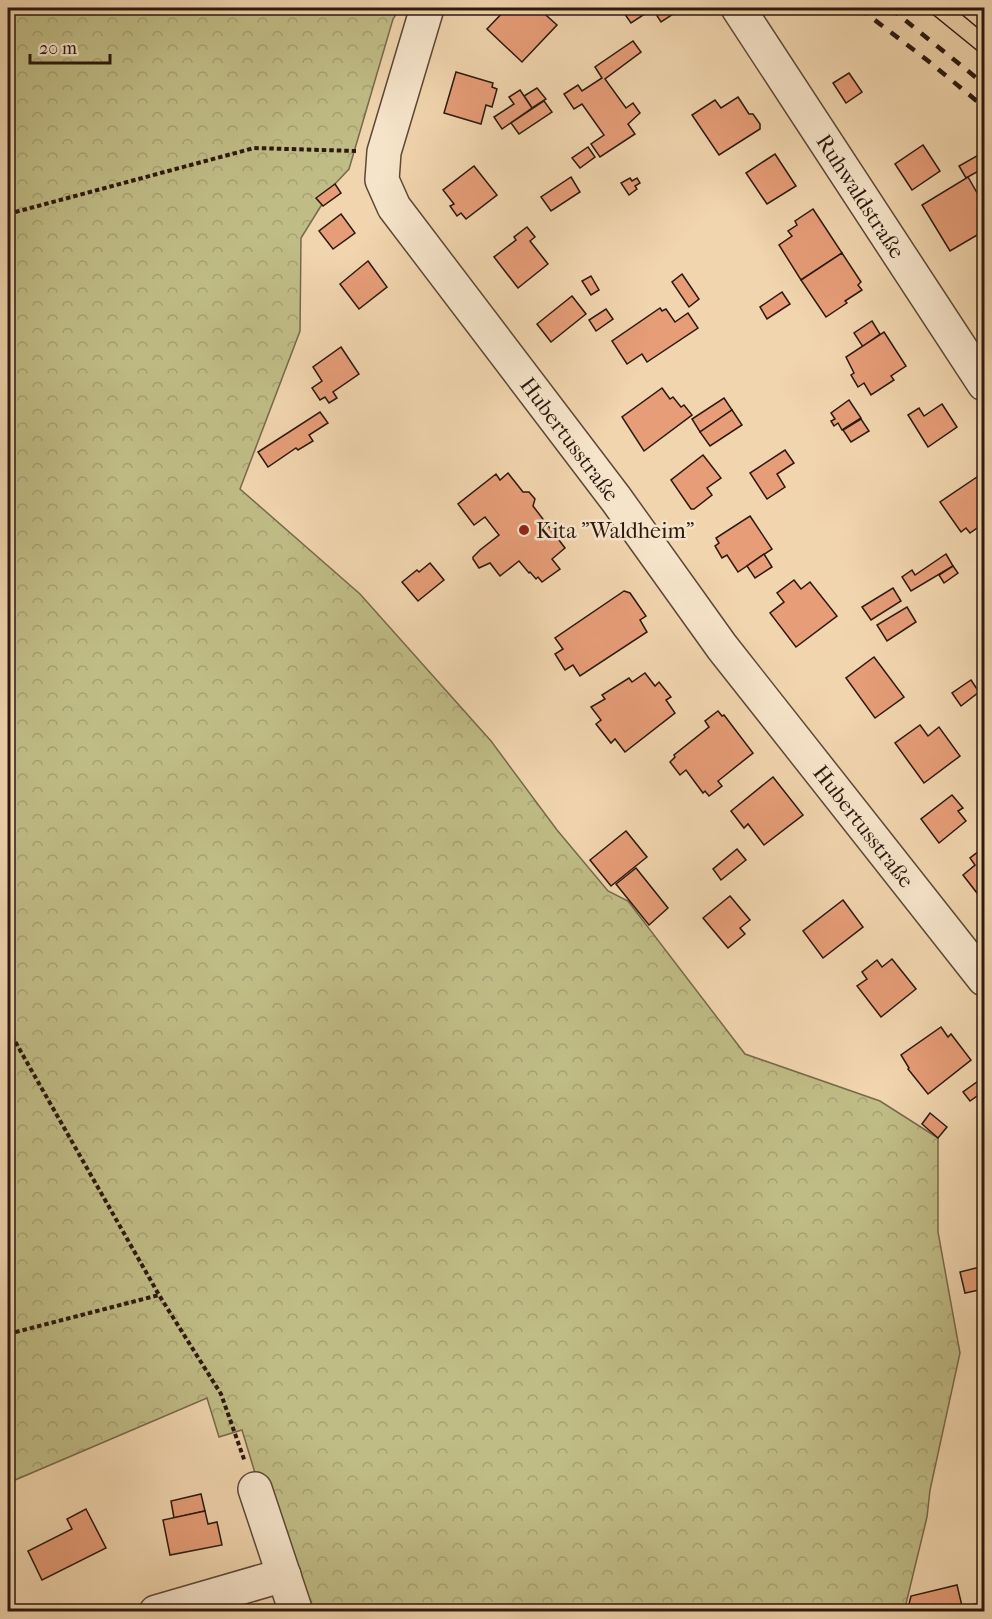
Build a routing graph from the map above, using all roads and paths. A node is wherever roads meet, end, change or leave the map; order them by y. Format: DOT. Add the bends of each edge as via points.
graph roads {
  1 [pos="427,8"];
  2 [pos="738,8"];
  3 [pos="384,152"];
  4 [pos="8,214"];
  5 [pos="984,384"];
  6 [pos="984,979"];
  7 [pos="8,1029"];
  8 [pos="159,1295"];
  9 [pos="8,1334"];
  10 [pos="255,1489"];
  11 [pos="284,1575"];
  12 [pos="156,1611"];
  13 [pos="296,1611"];
  1 -- 3 [label="street, Hubertusstraße"];
  2 -- 5 [label="street, Ruhwaldstraße"];
  3 -- 4 [label="path" via="254,148"];
  3 -- 6 [label="street, Hubertusstraße" via="382,180 394,207 722,647"];
  7 -- 8 [label="path"];
  8 -- 9 [label="path"];
  8 -- 10 [label="path" via="221,1394"];
  10 -- 11 [label="street"];
  11 -- 12 [label="street"];
  11 -- 13 [label="street"];
}
